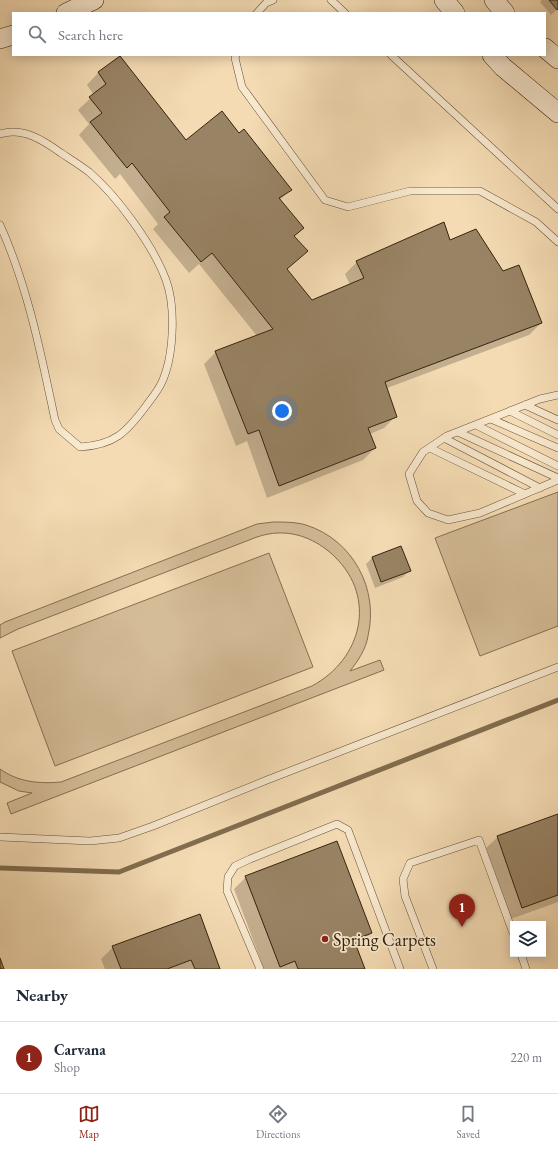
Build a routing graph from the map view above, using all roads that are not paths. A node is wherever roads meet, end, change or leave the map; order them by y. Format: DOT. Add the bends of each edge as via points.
graph roads {
  1 [pos="94,0"];
  2 [pos="273,0"];
  3 [pos="331,0"];
  4 [pos="444,0"];
  5 [pos="494,0"];
  6 [pos="68,12"];
  7 [pos="258,12"];
  8 [pos="344,12"];
  9 [pos="455,12"];
  10 [pos="504,12"];
  11 [pos="12,35"];
  12 [pos="0,39"];
  13 [pos="546,49"];
  14 [pos="236,56"];
  15 [pos="392,56"];
  16 [pos="493,56"];
  17 [pos="558,59"];
  18 [pos="558,113"];
  19 [pos="0,134"];
  20 [pos="558,209"];
  21 [pos="0,225"];
  22 [pos="558,242"];
  23 [pos="558,395"];
  24 [pos="525,405"];
  25 [pos="510,411"];
  26 [pos="491,419"];
  27 [pos="558,420"];
  28 [pos="476,424"];
  29 [pos="458,432"];
  30 [pos="558,435"];
  31 [pos="444,438"];
  32 [pos="430,448"];
  33 [pos="558,448"];
  34 [pos="558,466"];
  35 [pos="558,479"];
  36 [pos="540,488"];
  37 [pos="525,494"];
  38 [pos="558,667"];
  39 [pos="0,837"];
  40 [pos="510,925"];
  41 [pos="522,957"];
  42 [pos="260,969"];
  43 [pos="400,969"];
  44 [pos="433,969"];
  45 [pos="526,969"];
  1 -- 6 [label="street"];
  2 -- 7 [label="lane" via="266,3"];
  3 -- 8 [label="lane"];
  4 -- 9 [label="street"];
  5 -- 10 [label="street"];
  11 -- 12 [label="street"];
  13 -- 17 [label="street"];
  14 -- 22 [label="lane" via="242,87 325,200 348,207 410,191 480,191 536,222"];
  15 -- 20 [label="lane"];
  16 -- 18 [label="street" via="502,67"];
  19 -- 21 [label="lane" via="19,132 35,136 89,172 131,221 151,250 166,280 171,307 172,338 167,368 161,384 135,422 124,433 106,444 80,447 59,429 35,328"];
  23 -- 24 [label="lane"];
  24 -- 25 [label="lane"];
  24 -- 27 [label="lane"];
  25 -- 26 [label="lane"];
  25 -- 30 [label="lane"];
  26 -- 28 [label="lane"];
  26 -- 33 [label="lane"];
  28 -- 29 [label="lane"];
  28 -- 34 [label="lane"];
  29 -- 31 [label="lane"];
  29 -- 35 [label="lane"];
  31 -- 32 [label="lane"];
  31 -- 36 [label="lane"];
  32 -- 37 [label="lane"];
  32 -- 37 [label="lane" via="423,452 409,474 416,501 428,513 448,520 480,512"];
  35 -- 36 [label="lane"];
  36 -- 37 [label="lane"];
  38 -- 39 [label="lane" via="119,838 90,841"];
  40 -- 44 [label="lane" via="479,840 410,863 403,879 405,896"];
  41 -- 45 [label="lane"];
  42 -- 43 [label="lane" via="227,891 228,877 235,866 250,858 337,824 348,830"];
}
